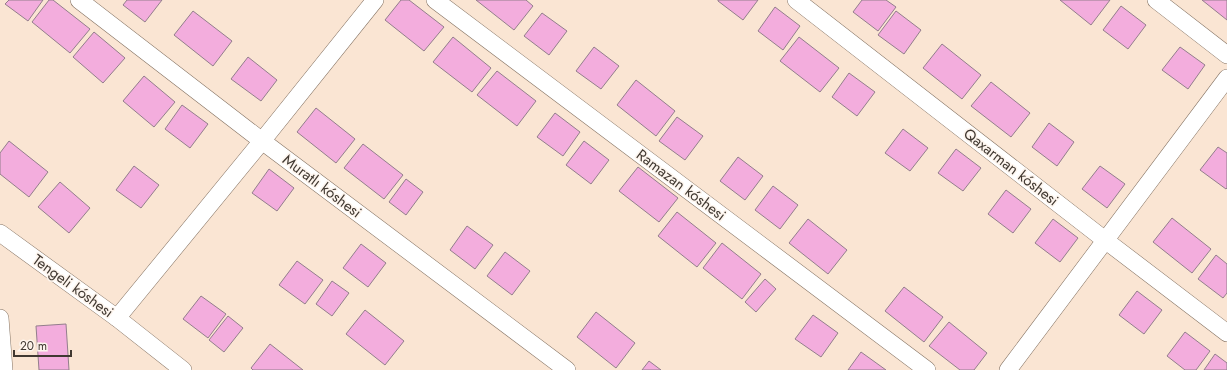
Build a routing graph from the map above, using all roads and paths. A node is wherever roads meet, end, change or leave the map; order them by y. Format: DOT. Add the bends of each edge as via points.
graph roads {
  1 [pos="79,0"];
  2 [pos="375,0"];
  3 [pos="435,0"];
  4 [pos="796,0"];
  5 [pos="1156,0"];
  6 [pos="1227,55"];
  7 [pos="1227,78"];
  8 [pos="262,141"];
  9 [pos="0,233"];
  10 [pos="1105,240"];
  11 [pos="0,318"];
  12 [pos="117,318"];
  13 [pos="1227,333"];
  14 [pos="4,370"];
  15 [pos="183,370"];
  16 [pos="567,370"];
  17 [pos="926,370"];
  18 [pos="1008,370"];
  1 -- 8 [label="street, Muratlı kóshesi"];
  2 -- 8 [label="street"];
  3 -- 17 [label="street, Ramazan kóshesi"];
  4 -- 10 [label="street, Qaxarman kóshesi"];
  5 -- 6 [label="street"];
  7 -- 10 [label="street"];
  8 -- 12 [label="street"];
  8 -- 16 [label="street, Muratlı kóshesi"];
  9 -- 12 [label="street, Tengeli kóshesi"];
  10 -- 13 [label="street, Qaxarman kóshesi"];
  10 -- 18 [label="street"];
  11 -- 14 [label="street"];
  12 -- 15 [label="street, Tengeli kóshesi"];
}
